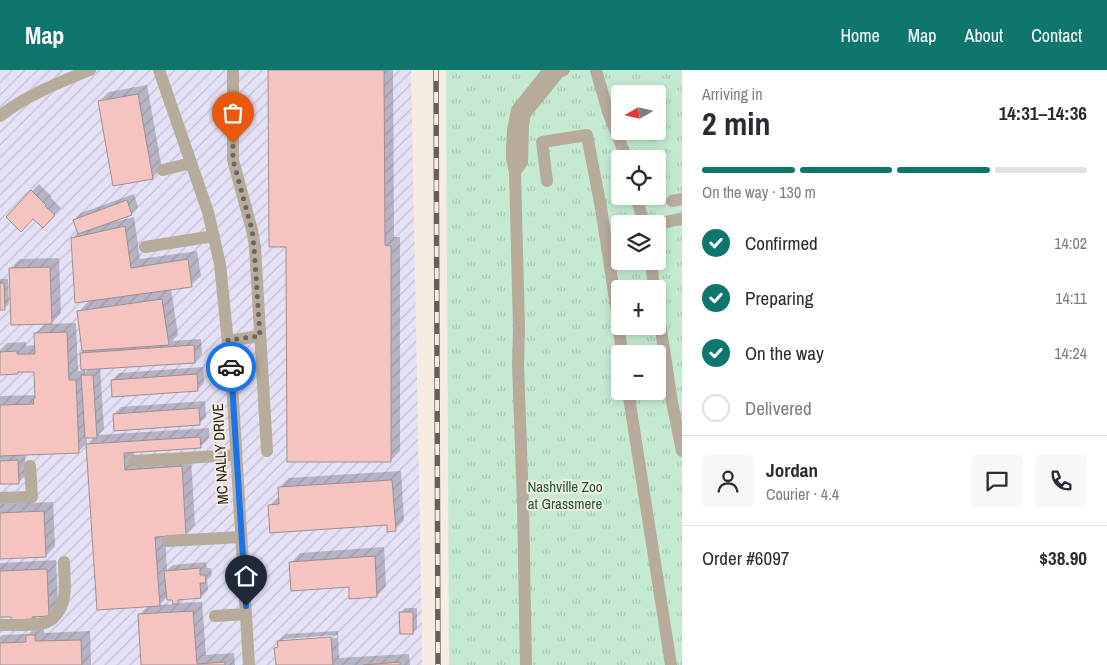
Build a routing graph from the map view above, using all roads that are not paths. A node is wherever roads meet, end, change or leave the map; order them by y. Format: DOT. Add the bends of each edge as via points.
graph roads {
  1 [pos="90,70"];
  2 [pos="160,70"];
  3 [pos="233,70"];
  4 [pos="549,70"];
  5 [pos="564,70"];
  6 [pos="594,72"];
  7 [pos="0,116"];
  8 [pos="623,150"];
  9 [pos="191,163"];
  10 [pos="163,170"];
  11 [pos="515,172"];
  12 [pos="547,181"];
  13 [pos="682,219"];
  14 [pos="666,222"];
  15 [pos="214,236"];
  16 [pos="145,247"];
  17 [pos="662,335"];
  18 [pos="260,336"];
  19 [pos="228,340"];
  20 [pos="621,345"];
  21 [pos="629,400"];
  22 [pos="267,450"];
  23 [pos="682,451"];
  24 [pos="236,455"];
  25 [pos="134,460"];
  26 [pos="30,466"];
  27 [pos="0,498"];
  28 [pos="241,537"];
  29 [pos="168,541"];
  30 [pos="64,562"];
  31 [pos="246,614"];
  32 [pos="215,616"];
  33 [pos="0,625"];
  34 [pos="249,665"];
  35 [pos="526,665"];
  36 [pos="671,665"];
  1 -- 7 [label="street" via="41,90"];
  2 -- 9 [label="street, MC NALLY DRIVE"];
  3 -- 18 [label="street" via="233,160 252,230"];
  4 -- 11 [label="street" via="517,110 512,130"];
  5 -- 11 [label="street" via="525,114 522,162"];
  6 -- 8 [label="street"];
  9 -- 10 [label="street"];
  9 -- 15 [label="street, MC NALLY DRIVE"];
  11 -- 35 [label="street"];
  12 -- 20 [label="street" via="542,142 587,135 604,224"];
  13 -- 14 [label="street"];
  15 -- 16 [label="street"];
  15 -- 19 [label="street, MC NALLY DRIVE"];
  17 -- 23 [label="street"];
  18 -- 19 [label="street"];
  18 -- 22 [label="street"];
  19 -- 24 [label="street, MC NALLY DRIVE"];
  21 -- 36 [label="street"];
  24 -- 25 [label="street"];
  24 -- 28 [label="street, MC NALLY DRIVE"];
  26 -- 27 [label="street" via="32,497"];
  28 -- 29 [label="street"];
  28 -- 31 [label="street, MC NALLY DRIVE"];
  30 -- 33 [label="street" via="65,597 53,618 42,623"];
  31 -- 32 [label="street"];
  31 -- 34 [label="street, MC NALLY DRIVE"];
}
